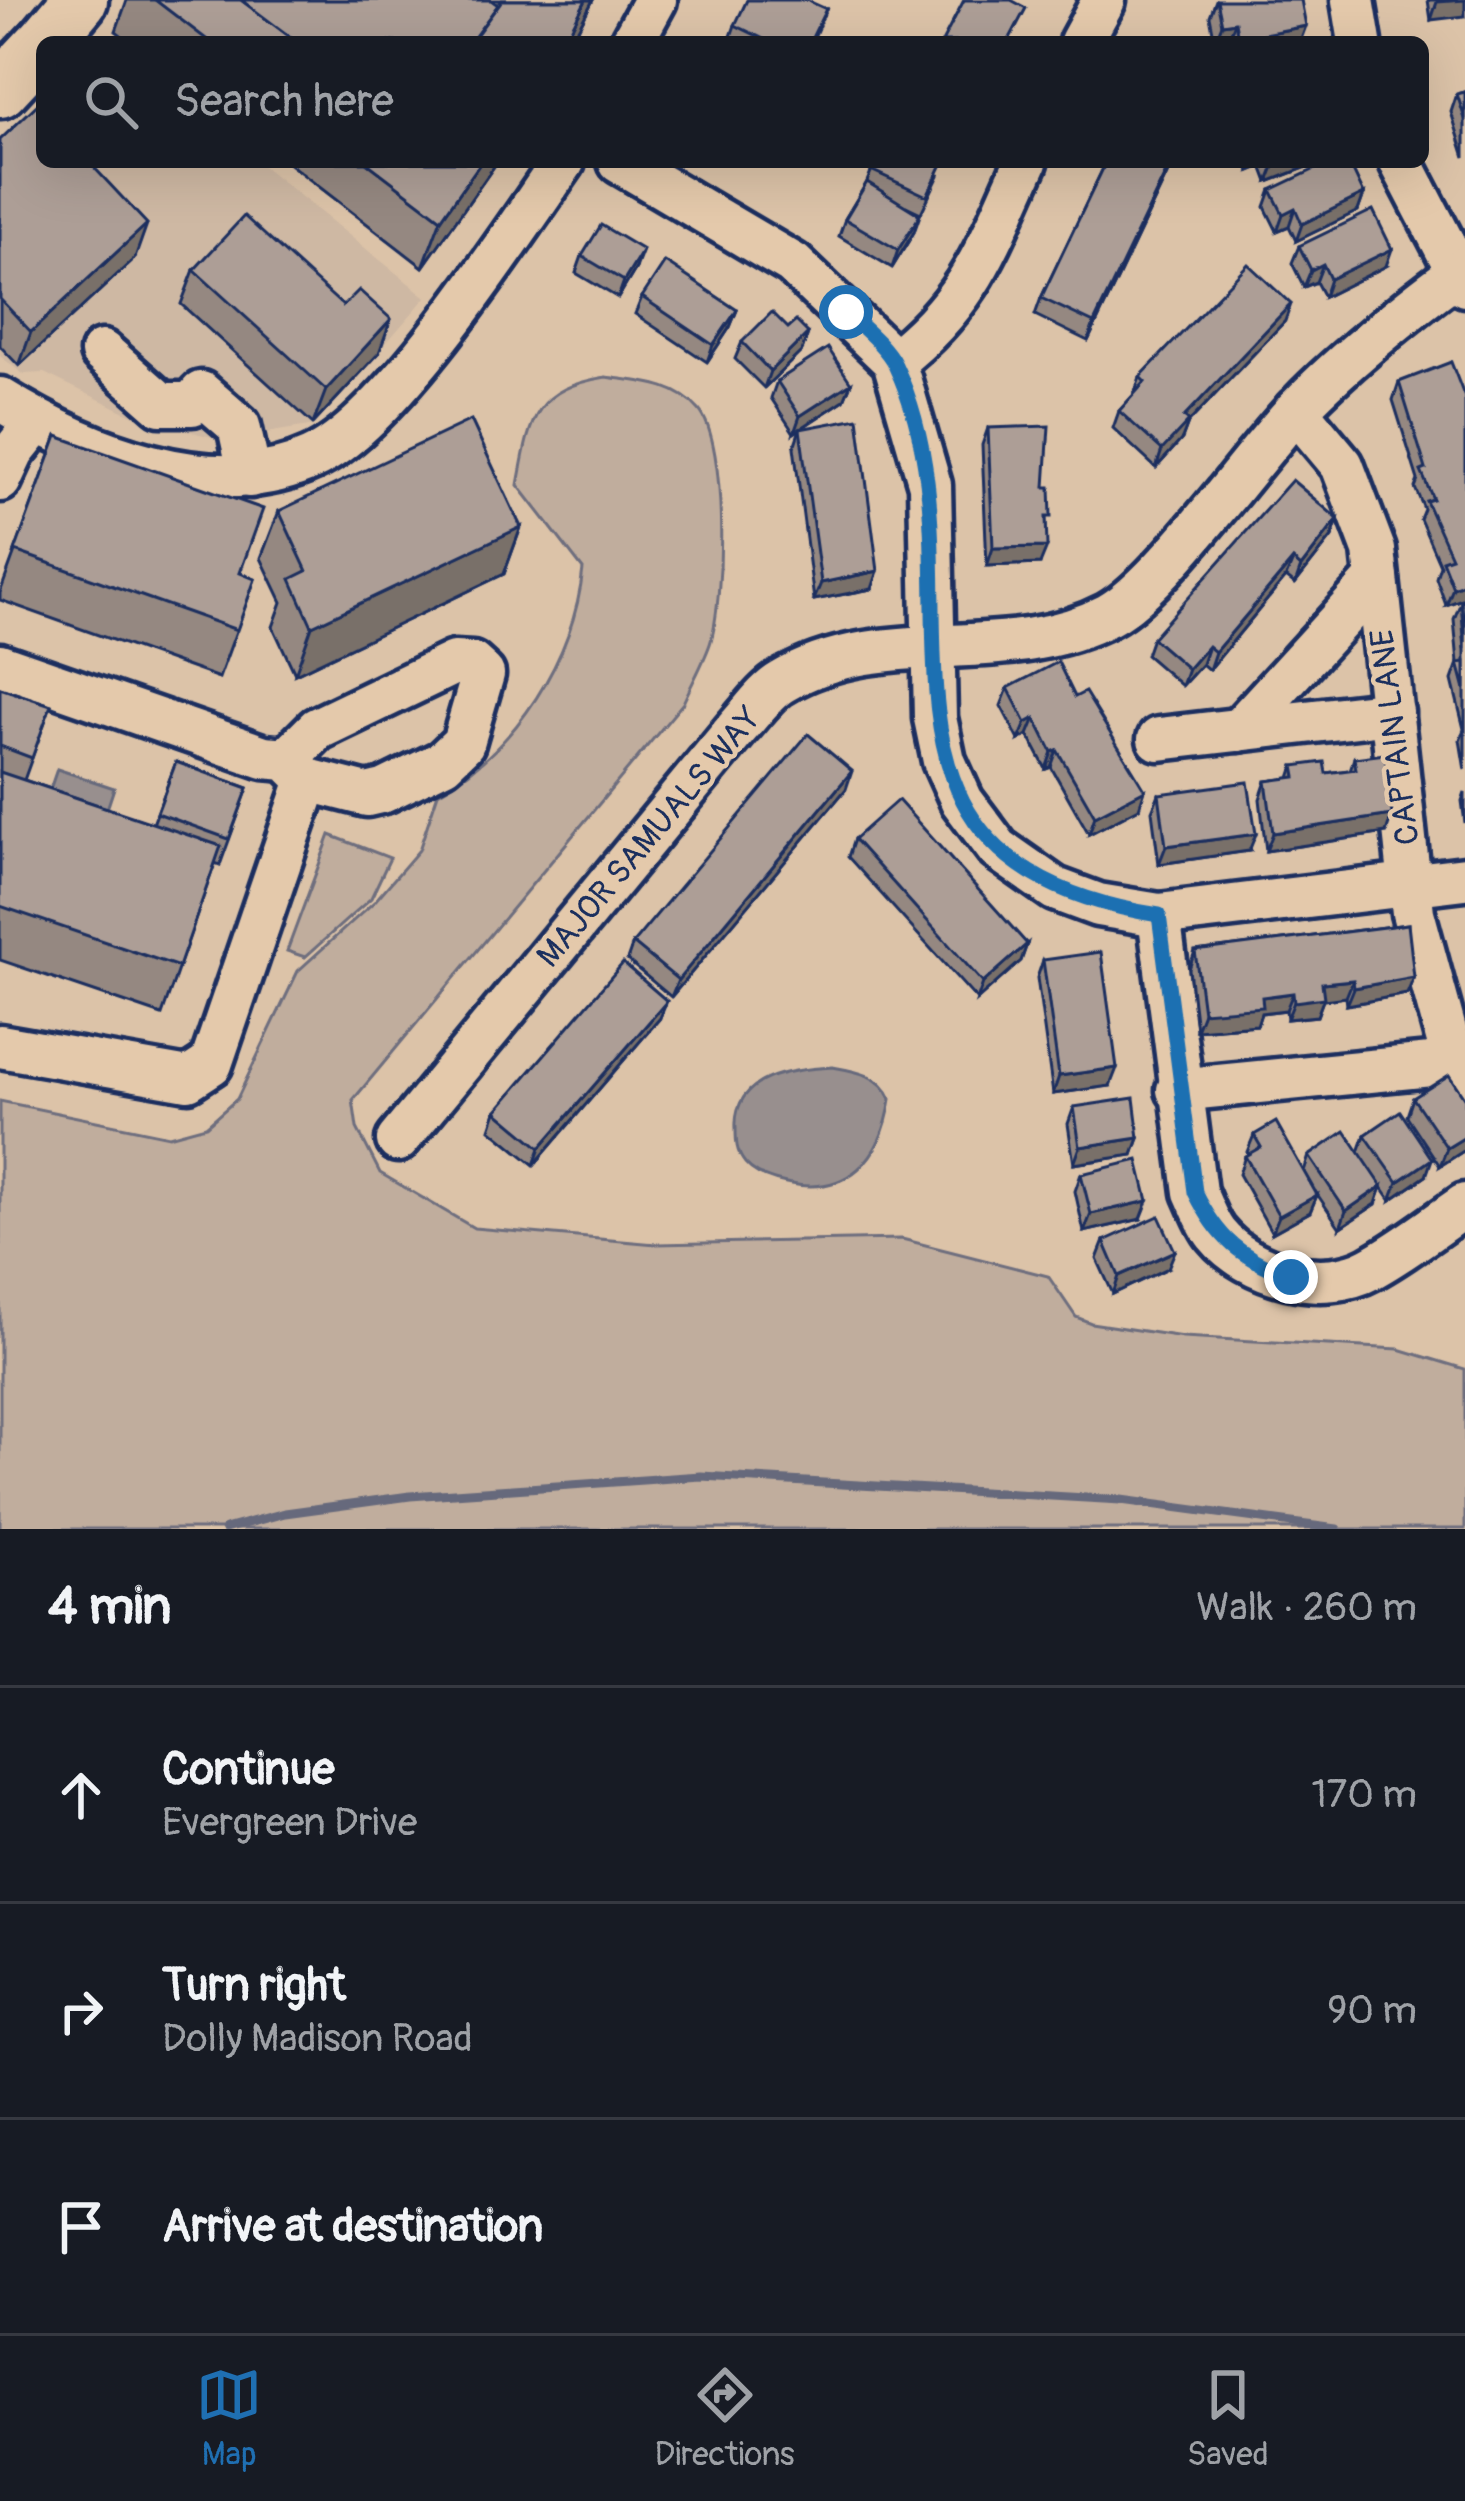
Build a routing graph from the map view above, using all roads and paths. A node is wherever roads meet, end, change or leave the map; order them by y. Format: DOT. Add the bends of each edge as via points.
graph roads {
  1 [pos="80,0"];
  2 [pos="655,0"];
  3 [pos="1104,0"];
  4 [pos="1353,0"];
  5 [pos="51,36"];
  6 [pos="635,36"];
  7 [pos="1085,36"];
  8 [pos="1359,36"];
  9 [pos="36,52"];
  10 [pos="0,90"];
  11 [pos="559,168"];
  12 [pos="630,168"];
  13 [pos="1023,168"];
  14 [pos="1404,168"];
  15 [pos="1463,275"];
  16 [pos="102,352"];
  17 [pos="894,361"];
  18 [pos="0,399"];
  19 [pos="1296,410"];
  20 [pos="37,422"];
  21 [pos="250,476"];
  22 [pos="0,480"];
  23 [pos="1377,579"];
  24 [pos="934,647"];
  25 [pos="0,665"];
  26 [pos="1392,712"];
  27 [pos="1239,730"];
  28 [pos="1159,739"];
  29 [pos="1465,878"];
  30 [pos="1412,886"];
  31 [pos="1159,915"];
  32 [pos="0,1046"];
  33 [pos="1458,1067"];
  34 [pos="1178,1090"];
  35 [pos="398,1140"];
  36 [pos="1465,1205"];
  1 -- 5 [label="main road"];
  2 -- 6 [label="street"];
  3 -- 7 [label="street"];
  4 -- 8 [label="street"];
  9 -- 10 [label="main road"];
  11 -- 21 [label="street" via="423,354 357,425 314,458"];
  12 -- 17 [label="street" via="793,265"];
  13 -- 17 [label="street" via="966,293"];
  14 -- 15 [label="street"];
  15 -- 19 [label="street, MAJOR SAMUALS WAY"];
  16 -- 21 [label="street" via="161,404 192,404 201,393 239,426"];
  17 -- 24 [label="street" via="930,485"];
  18 -- 20 [label="street"];
  19 -- 23 [label="street, CAPTAIN LANE" via="1342,465 1363,509"];
  19 -- 24 [label="street, MAJOR SAMUALS WAY" via="1113,613 1059,637"];
  20 -- 21 [label="street" via="138,461"];
  20 -- 22 [label="street"];
  23 -- 26 [label="street, CAPTAIN LANE"];
  23 -- 27 [label="street"];
  24 -- 31 [label="street" via="944,760 998,850 1055,889"];
  24 -- 35 [label="street, MAJOR SAMUALS WAY" via="853,655 781,682"];
  25 -- 32 [label="street" via="298,769 211,1064 188,1079"];
  26 -- 27 [label="street"];
  26 -- 30 [label="street, CAPTAIN LANE"];
  27 -- 28 [label="street"];
  29 -- 30 [label="street"];
  30 -- 31 [label="street"];
  30 -- 33 [label="street, CAPTAIN LANE"];
  31 -- 34 [label="street"];
  33 -- 34 [label="street"];
  34 -- 36 [label="street" via="1195,1192 1215,1233 1248,1260 1330,1281 1368,1270"];
}
